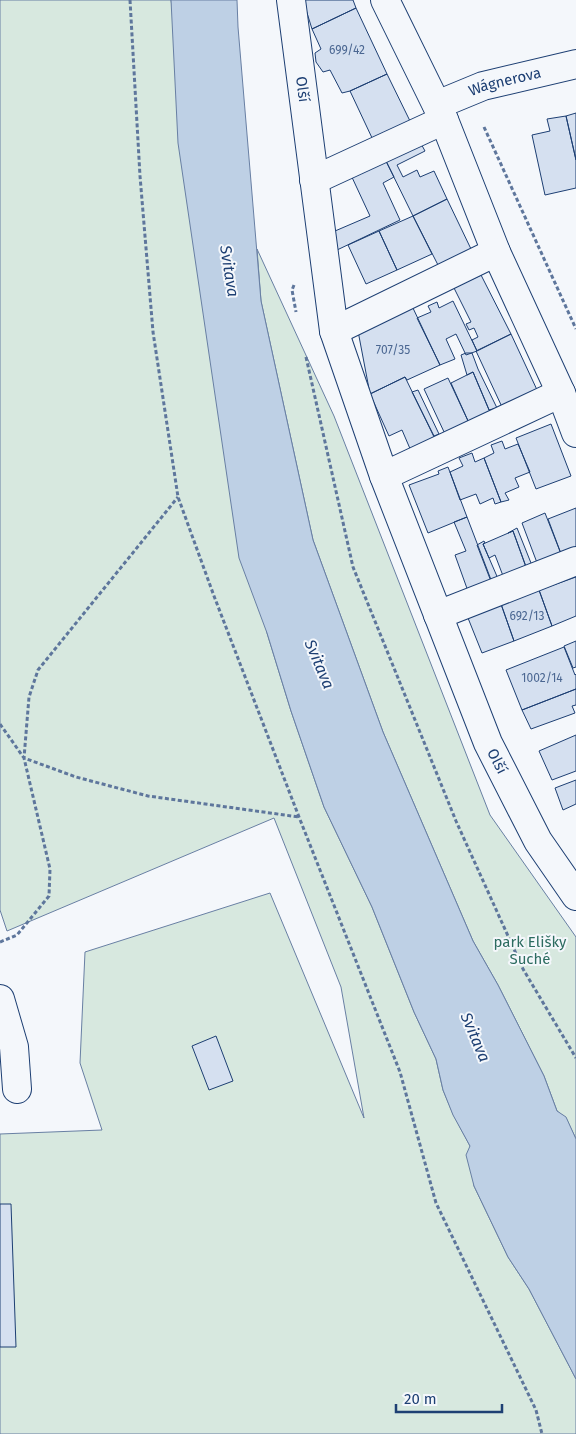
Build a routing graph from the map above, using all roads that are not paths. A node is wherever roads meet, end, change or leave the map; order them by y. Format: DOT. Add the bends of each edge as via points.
graph roads {
  1 [pos="290,0"];
  2 [pos="384,0"];
  3 [pos="576,64"];
  4 [pos="440,113"];
  5 [pos="314,180"];
  6 [pos="496,252"];
  7 [pos="334,331"];
  8 [pos="561,393"];
  9 [pos="576,433"];
  10 [pos="384,476"];
  11 [pos="576,561"];
  12 [pos="438,616"];
  13 [pos="576,896"];
  14 [pos="0,999"];
  15 [pos="16,1089"];
  1 -- 5 [label="street, Olší"];
  2 -- 4 [label="street"];
  3 -- 4 [label="street, Wágnerova" via="483,86"];
  4 -- 5 [label="street"];
  4 -- 6 [label="street"];
  5 -- 7 [label="street, Olší"];
  6 -- 7 [label="street"];
  6 -- 8 [label="street"];
  7 -- 10 [label="street, Olší"];
  8 -- 9 [label="street"];
  8 -- 10 [label="street"];
  10 -- 12 [label="street, Olší"];
  11 -- 12 [label="street"];
  12 -- 13 [label="street, Olší" via="488,744 538,841"];
  14 -- 15 [label="street" via="14,1047"];
}
